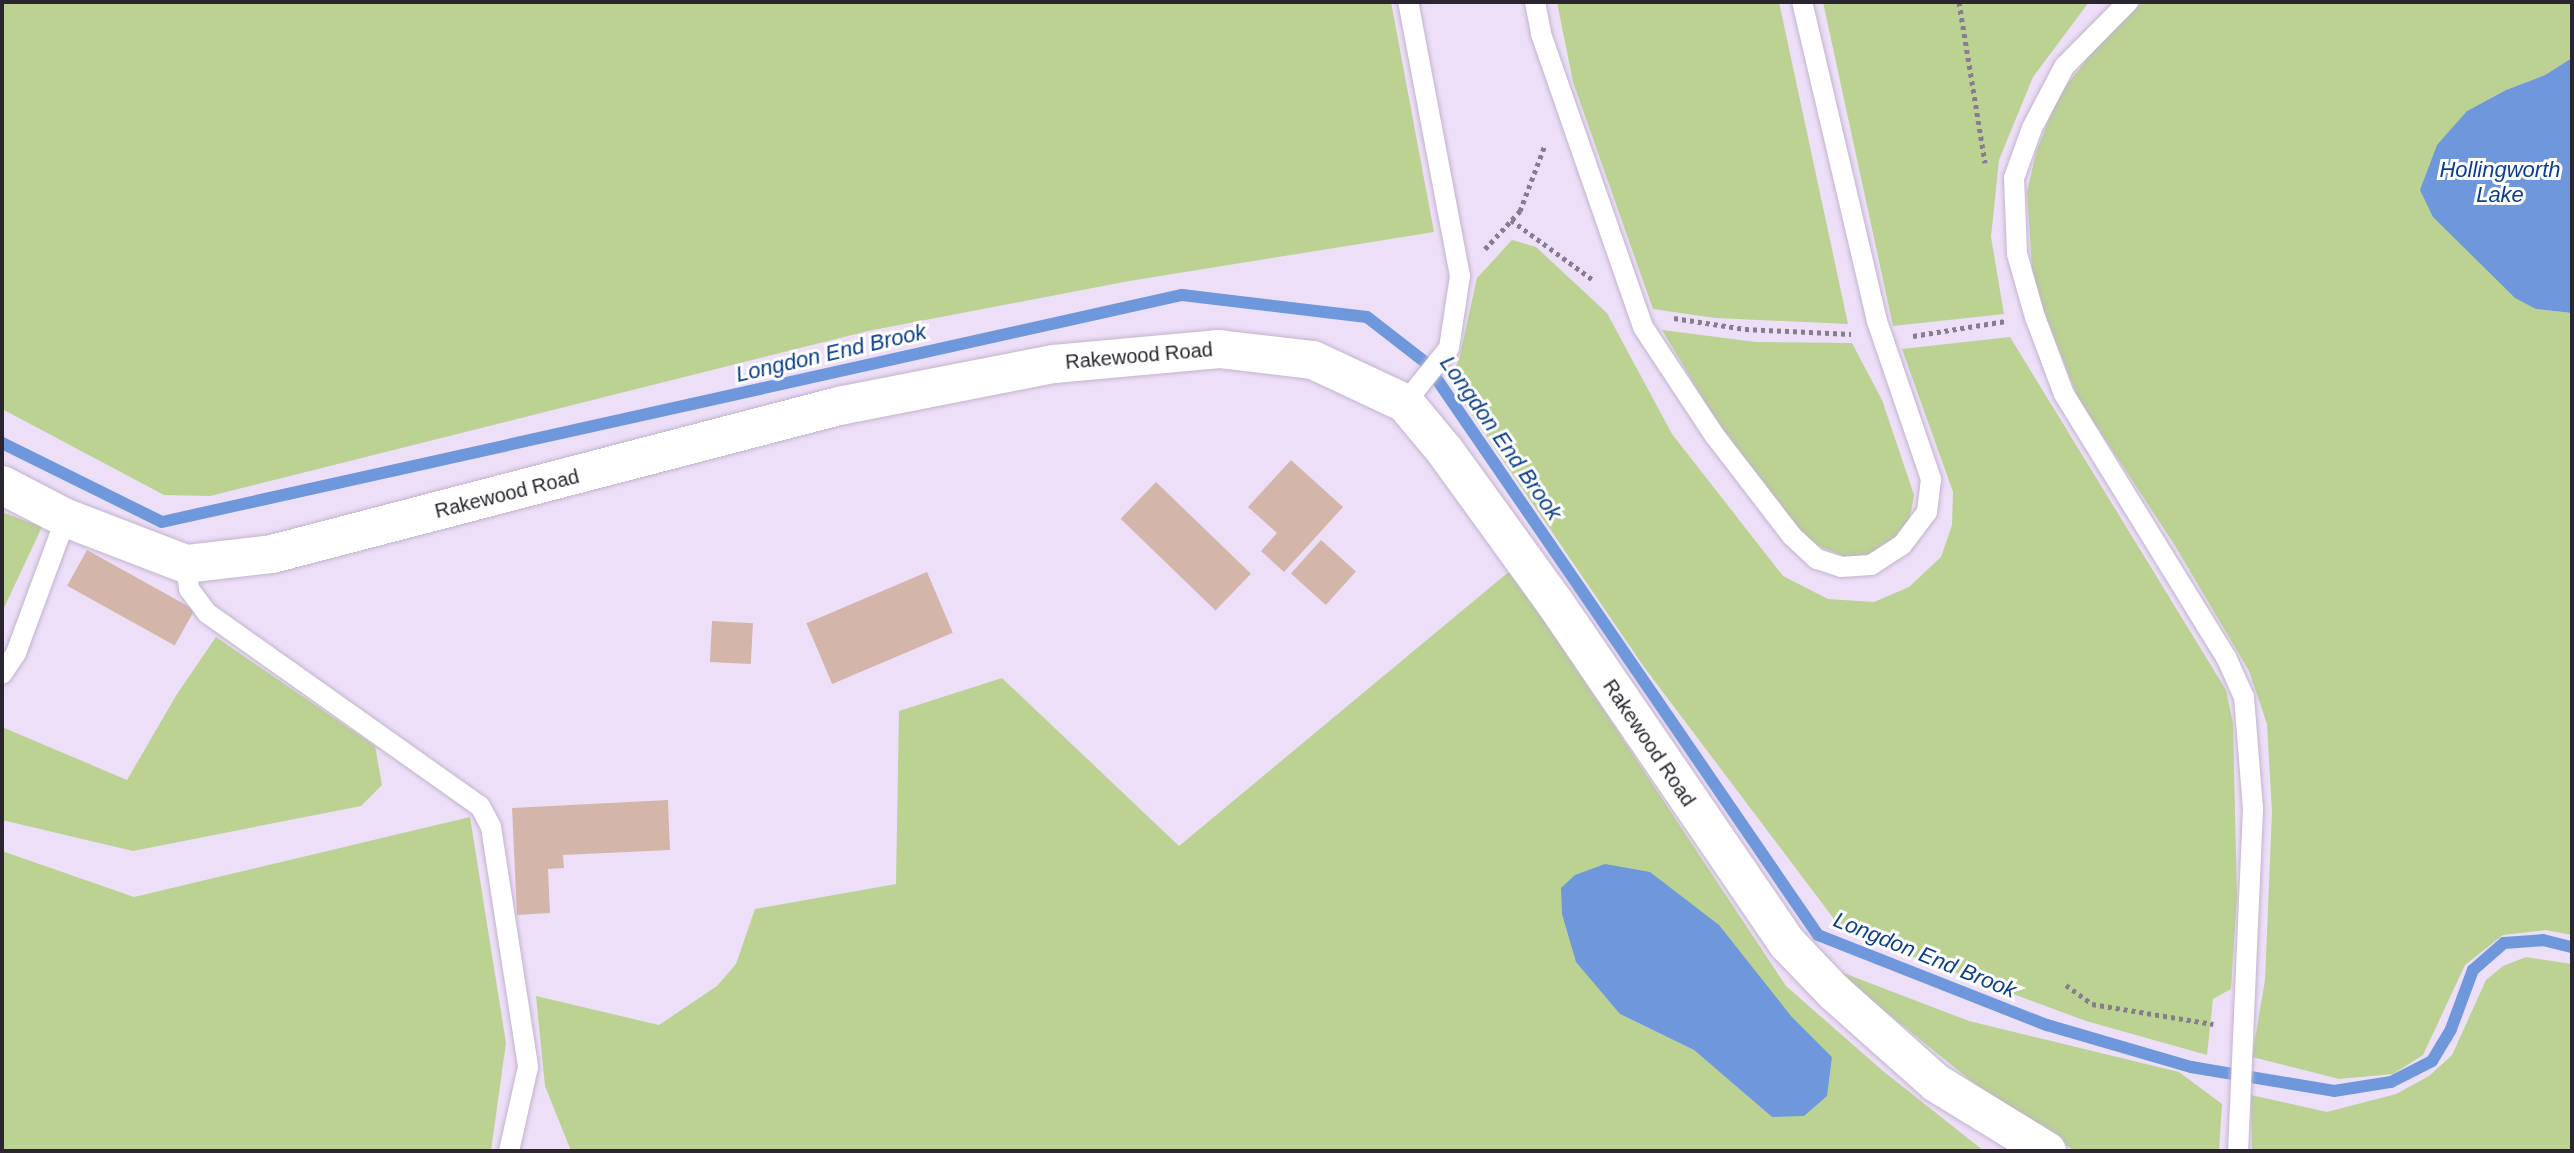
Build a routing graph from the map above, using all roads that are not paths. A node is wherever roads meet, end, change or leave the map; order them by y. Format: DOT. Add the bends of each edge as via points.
graph roads {
  1 [pos="1408,2"];
  2 [pos="1535,2"];
  3 [pos="1802,2"];
  4 [pos="2128,2"];
  5 [pos="1412,394"];
  6 [pos="2,485"];
  7 [pos="66,518"];
  8 [pos="186,564"];
  9 [pos="2,674"];
  10 [pos="509,1151"];
  11 [pos="2047,1151"];
  12 [pos="2238,1151"];
  1 -- 5 [label="lane" via="1460,276 1449,348"];
  2 -- 3 [label="lane" via="1541,34 1643,327 1715,436 1792,536 1817,559 1841,567 1871,565 1902,545 1927,512 1931,479 1877,321"];
  4 -- 12 [label="lane" via="2064,67 2032,128 2014,178 2017,254 2064,394 2226,657 2244,697 2253,809"];
  5 -- 8 [label="street, Rakewood Road" via="1313,360 1219,349 1054,364 839,406 272,554"];
  5 -- 11 [label="street, Rakewood Road" via="1445,451 1787,943 1936,1083"];
  6 -- 7 [label="street, Rakewood Road"];
  7 -- 8 [label="street, Rakewood Road"];
  7 -- 9 [label="lane" via="16,653"];
  8 -- 10 [label="lane" via="189,589 207,613 480,806 491,827 528,1067"];
}
